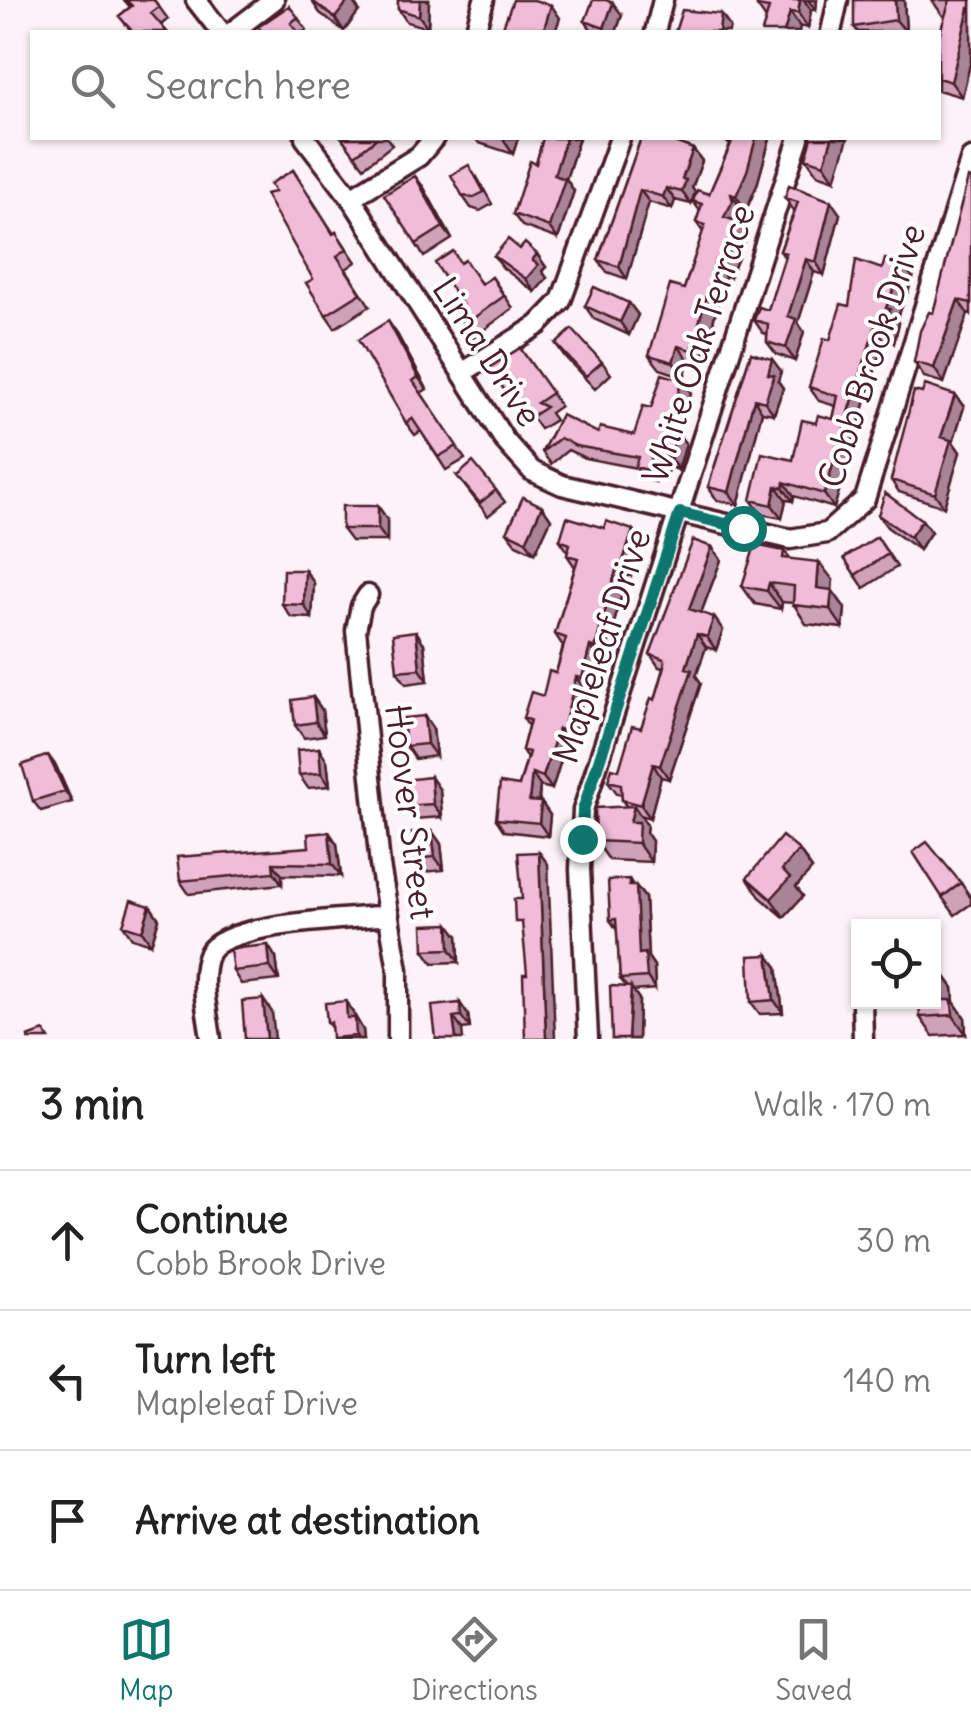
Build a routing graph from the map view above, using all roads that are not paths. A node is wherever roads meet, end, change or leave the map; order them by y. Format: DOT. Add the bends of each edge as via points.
graph roads {
  1 [pos="196,0"];
  2 [pos="274,0"];
  3 [pos="484,0"];
  4 [pos="663,0"];
  5 [pos="838,0"];
  6 [pos="219,30"];
  7 [pos="235,30"];
  8 [pos="476,30"];
  9 [pos="656,30"];
  10 [pos="832,30"];
  11 [pos="306,140"];
  12 [pos="432,140"];
  13 [pos="619,140"];
  14 [pos="798,140"];
  15 [pos="971,158"];
  16 [pos="351,198"];
  17 [pos="462,373"];
  18 [pos="680,513"];
  19 [pos="368,595"];
  20 [pos="389,915"];
  21 [pos="862,1009"];
  22 [pos="211,1039"];
  23 [pos="398,1039"];
  24 [pos="588,1039"];
  25 [pos="863,1039"];
  1 -- 6 [label="street"];
  2 -- 7 [label="street"];
  3 -- 8 [label="street"];
  4 -- 9 [label="street"];
  5 -- 10 [label="street"];
  11 -- 16 [label="street, Lima Drive"];
  12 -- 16 [label="street" via="419,156"];
  13 -- 17 [label="street" via="562,301"];
  14 -- 18 [label="street, White Oak Terrace"];
  15 -- 18 [label="street, Cobb Brook Drive" via="881,456 857,510 807,540"];
  16 -- 17 [label="street, Lima Drive"];
  17 -- 18 [label="street, Lima Drive" via="532,471"];
  18 -- 24 [label="street, Mapleleaf Drive" via="583,810"];
  19 -- 20 [label="street, Hoover Street" via="356,630"];
  20 -- 22 [label="street" via="245,932 219,942 205,972"];
  20 -- 23 [label="street, Hoover Street"];
  21 -- 25 [label="street"];
}
